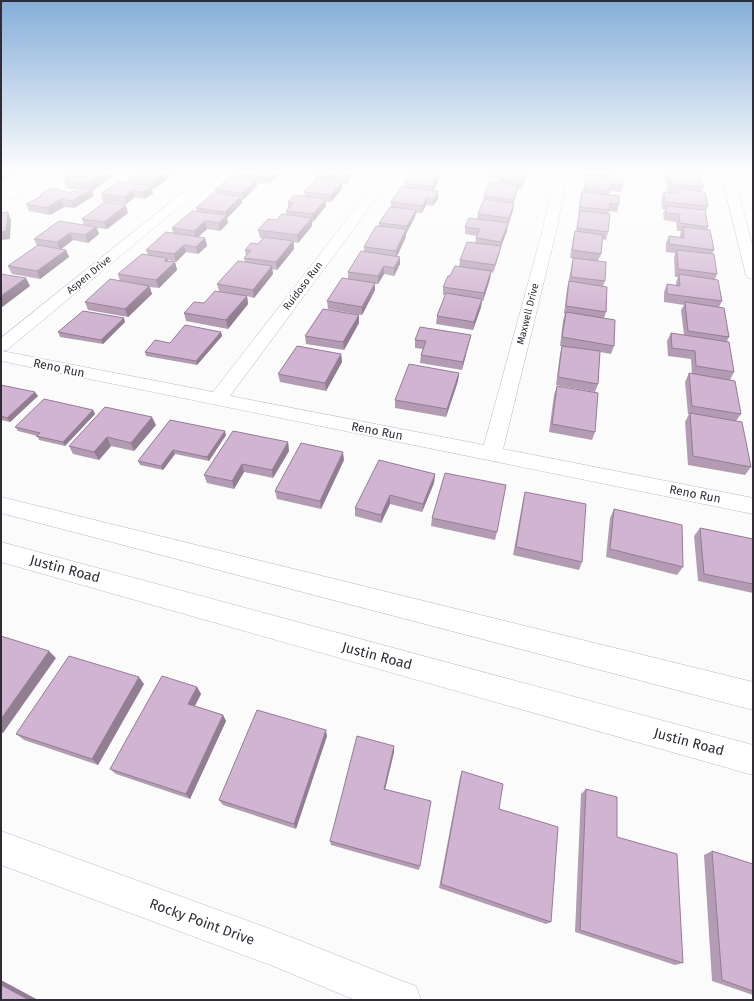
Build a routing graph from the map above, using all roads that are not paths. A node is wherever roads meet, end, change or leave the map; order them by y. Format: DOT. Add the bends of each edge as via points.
graph roads {
  1 [pos="156,220"];
  2 [pos="354,220"];
  3 [pos="551,220"];
  4 [pos="739,220"];
  5 [pos="753,275"];
  6 [pos="1,346"];
  7 [pos="1,356"];
  8 [pos="217,400"];
  9 [pos="492,454"];
  10 [pos="1,505"];
  11 [pos="753,506"];
  12 [pos="1,552"];
  13 [pos="753,696"];
  14 [pos="753,760"];
  15 [pos="1,848"];
  16 [pos="402,1000"];
  1 -- 6 [label="street, Aspen Drive"];
  2 -- 8 [label="street, Ruidoso Run"];
  3 -- 9 [label="street, Maxwell Drive"];
  4 -- 5 [label="street"];
  7 -- 8 [label="street, Reno Run"];
  8 -- 9 [label="street, Reno Run"];
  9 -- 11 [label="street, Reno Run"];
  10 -- 13 [label="street"];
  12 -- 14 [label="street, Justin Road"];
  15 -- 16 [label="street, Rocky Point Drive" via="273,948"];
}
